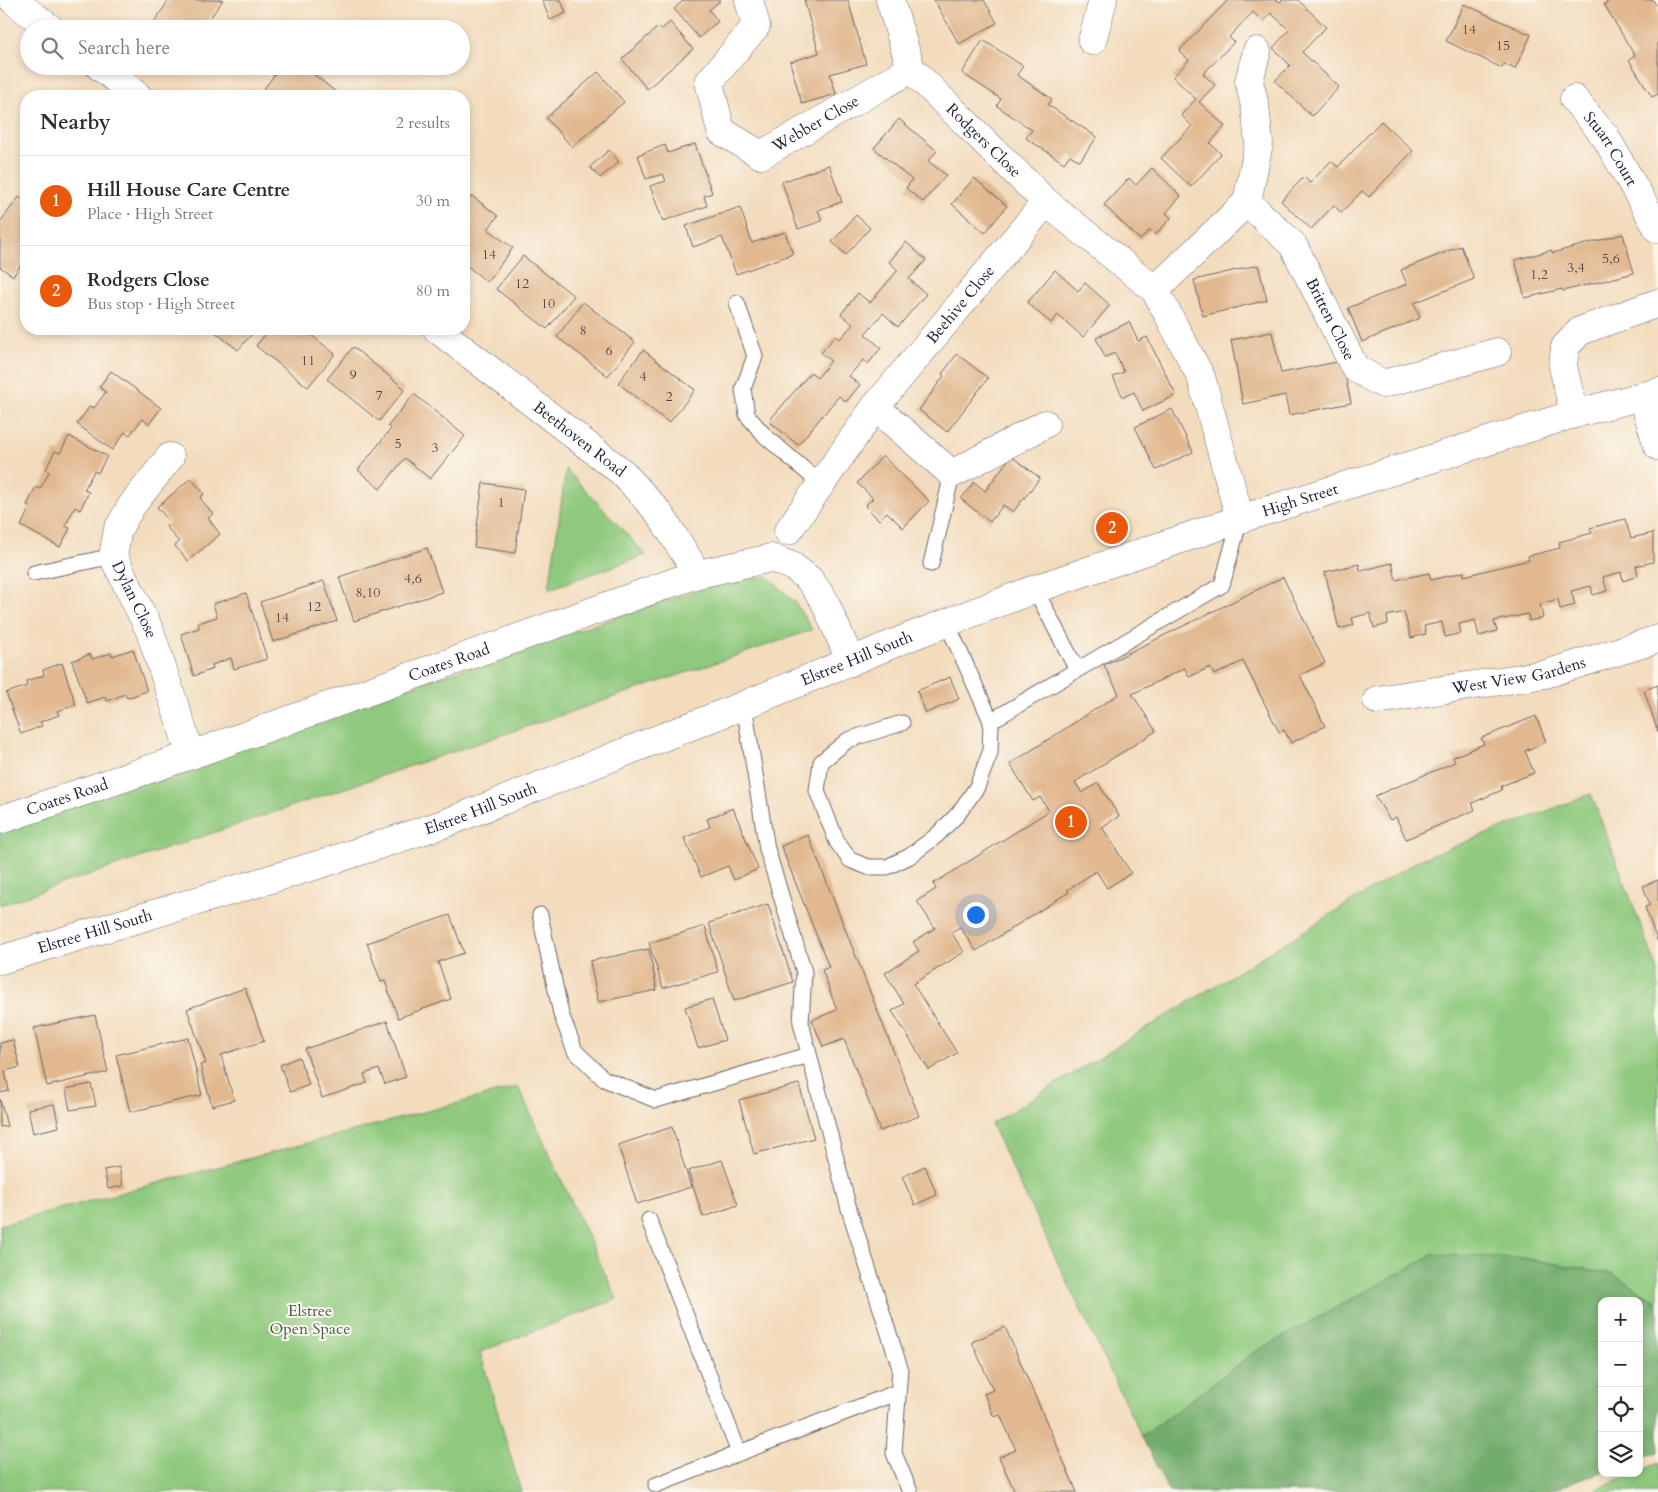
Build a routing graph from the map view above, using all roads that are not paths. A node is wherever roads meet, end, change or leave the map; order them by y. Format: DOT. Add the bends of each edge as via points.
graph roads {
  1 [pos="13,0"];
  2 [pos="749,0"];
  3 [pos="890,0"];
  4 [pos="1103,0"];
  5 [pos="39,20"];
  6 [pos="1092,41"];
  7 [pos="1257,50"];
  8 [pos="910,69"];
  9 [pos="111,75"];
  10 [pos="130,90"];
  11 [pos="1574,99"];
  12 [pos="1046,202"];
  13 [pos="1248,202"];
  14 [pos="1658,229"];
  15 [pos="1155,290"];
  16 [pos="737,303"];
  17 [pos="1658,303"];
  18 [pos="445,335"];
  19 [pos="1498,352"];
  20 [pos="1650,394"];
  21 [pos="875,407"];
  22 [pos="1574,414"];
  23 [pos="1045,424"];
  24 [pos="1658,446"];
  25 [pos="170,457"];
  26 [pos="952,474"];
  27 [pos="821,484"];
  28 [pos="1240,519"];
  29 [pos="788,530"];
  30 [pos="113,556"];
  31 [pos="931,564"];
  32 [pos="34,573"];
  33 [pos="694,575"];
  34 [pos="1035,589"];
  35 [pos="947,623"];
  36 [pos="1658,639"];
  37 [pos="851,662"];
  38 [pos="1077,670"];
  39 [pos="1378,700"];
  40 [pos="744,705"];
  41 [pos="991,721"];
  42 [pos="902,723"];
  43 [pos="191,755"];
  44 [pos="0,820"];
  45 [pos="540,915"];
  46 [pos="0,960"];
  47 [pos="808,1055"];
  48 [pos="649,1220"];
  49 [pos="898,1392"];
  50 [pos="739,1453"];
  51 [pos="656,1485"];
  52 [pos="910,1492"];
  1 -- 5 [label="street"];
  2 -- 8 [label="street, Webber Close" via="756,26 709,82 721,131 761,156"];
  3 -- 8 [label="street, Rodgers Close"];
  4 -- 6 [label="street"];
  7 -- 13 [label="street" via="1249,81 1259,143"];
  8 -- 12 [label="street, Rodgers Close"];
  9 -- 10 [label="street"];
  11 -- 14 [label="street, Stuart Court" via="1605,136"];
  12 -- 15 [label="street, Rodgers Close"];
  12 -- 21 [label="street, Beehive Close"];
  13 -- 15 [label="street"];
  13 -- 19 [label="street, Britten Close" via="1293,245 1355,368 1383,384"];
  15 -- 28 [label="street, Rodgers Close" via="1201,377"];
  16 -- 27 [label="lane" via="755,356 743,389 747,415 764,435"];
  17 -- 22 [label="street" via="1580,332 1565,347 1563,366"];
  18 -- 33 [label="street, Beethoven Road" via="623,473 659,513 689,560"];
  20 -- 22 [label="street, High Street"];
  20 -- 24 [label="street"];
  21 -- 26 [label="street"];
  21 -- 27 [label="street, Beehive Close"];
  22 -- 28 [label="street, High Street"];
  23 -- 26 [label="street"];
  25 -- 30 [label="street, Dylan Close" via="132,505 118,529"];
  26 -- 31 [label="lane"];
  27 -- 29 [label="street, Beehive Close"];
  28 -- 34 [label="street, High Street"];
  28 -- 38 [label="lane" via="1222,585"];
  30 -- 32 [label="lane"];
  30 -- 43 [label="street, Dylan Close" via="150,631"];
  33 -- 37 [label="street, Coates Road" via="771,558 792,566 809,579 824,600"];
  33 -- 43 [label="street, Coates Road"];
  34 -- 35 [label="street, High Street"];
  34 -- 38 [label="lane"];
  35 -- 37 [label="street, Elstree Hill South"];
  35 -- 41 [label="lane"];
  36 -- 39 [label="street, West View Gardens" via="1546,674"];
  37 -- 40 [label="street, Elstree Hill South"];
  38 -- 41 [label="lane"];
  40 -- 46 [label="street, Elstree Hill South" via="446,823"];
  40 -- 47 [label="lane" via="767,849 804,972 801,1023"];
  41 -- 42 [label="lane" via="990,753 977,787 958,814 910,856 887,867 868,867 850,860 837,842 817,791 821,762 848,740"];
  43 -- 44 [label="street, Coates Road"];
  45 -- 47 [label="lane" via="561,1014 575,1051 604,1079 656,1100"];
  47 -- 49 [label="lane" via="849,1209 900,1368"];
  48 -- 50 [label="lane"];
  49 -- 50 [label="lane"];
  49 -- 52 [label="lane" via="894,1453"];
  50 -- 51 [label="lane"];
}
